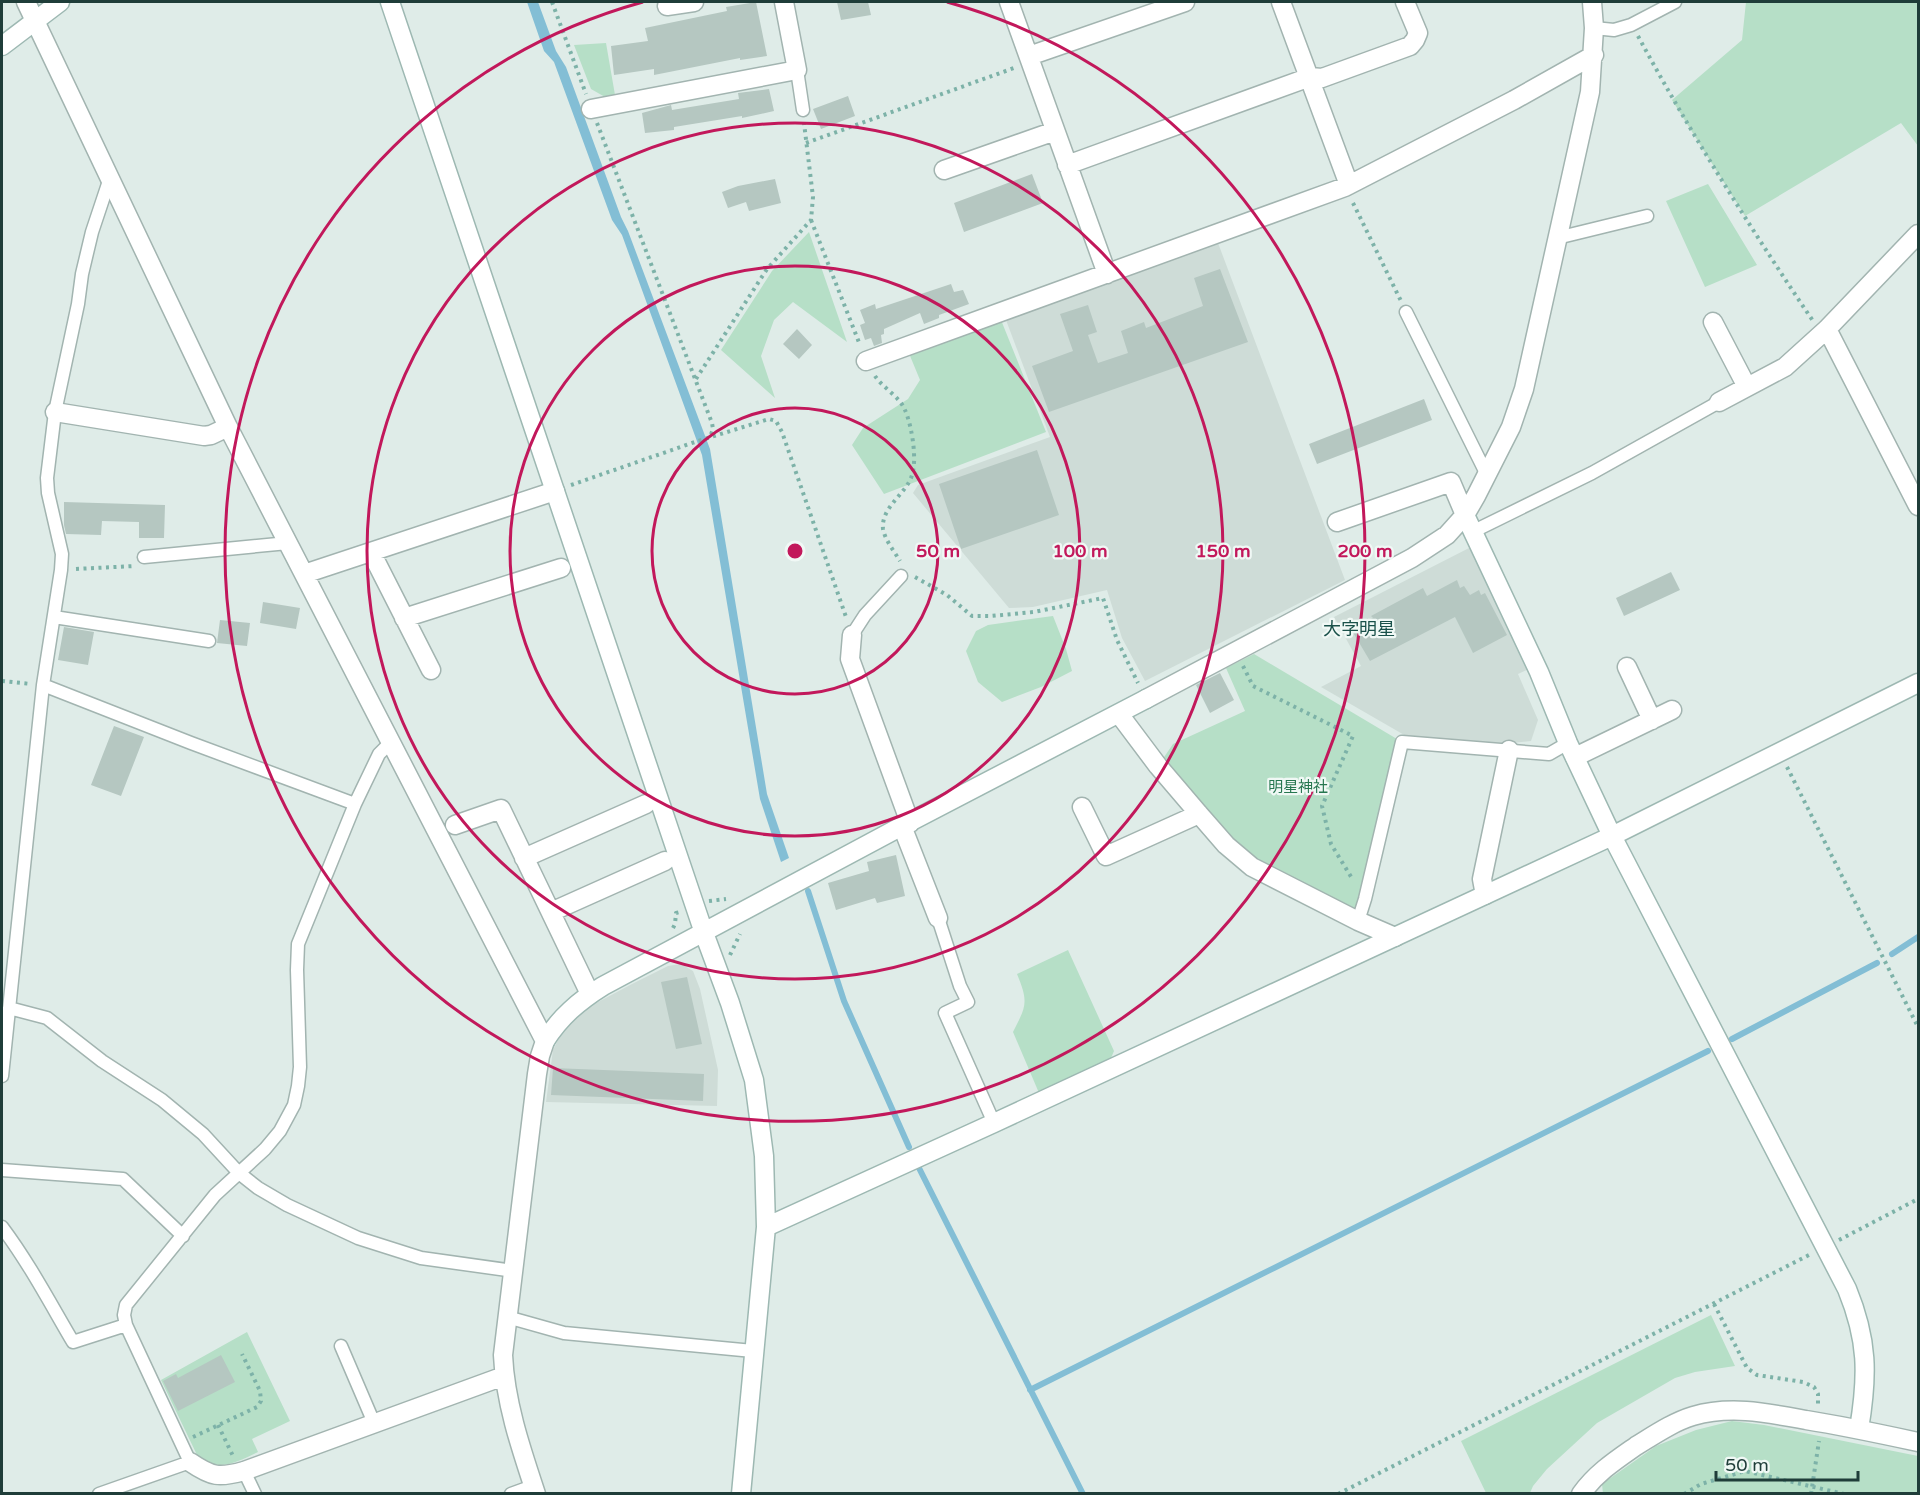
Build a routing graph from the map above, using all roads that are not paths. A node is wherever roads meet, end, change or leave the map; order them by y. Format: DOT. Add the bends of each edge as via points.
graph roads {
  1 [pos="26,2"];
  2 [pos="60,2"];
  3 [pos="390,2"];
  4 [pos="694,2"];
  5 [pos="784,2"];
  6 [pos="1009,2"];
  7 [pos="1185,2"];
  8 [pos="1281,2"];
  9 [pos="1405,2"];
  10 [pos="1592,2"];
  11 [pos="1675,2"];
  12 [pos="667,6"];
  13 [pos="1152,7"];
  14 [pos="35,20"];
  15 [pos="1594,28"];
  16 [pos="2,46"];
  17 [pos="1594,55"];
  18 [pos="1030,59"];
  19 [pos="797,70"];
  20 [pos="1310,77"];
  21 [pos="591,109"];
  22 [pos="803,110"];
  23 [pos="1055,130"];
  24 [pos="1067,165"];
  25 [pos="944,170"];
  26 [pos="110,178"];
  27 [pos="1347,186"];
  28 [pos="1647,216"];
  29 [pos="1918,234"];
  30 [pos="1557,238"];
  31 [pos="1107,274"];
  32 [pos="1406,312"];
  33 [pos="1713,321"];
  34 [pos="1824,331"];
  35 [pos="866,361"];
  36 [pos="1747,387"];
  37 [pos="1719,402"];
  38 [pos="55,412"];
  39 [pos="228,427"];
  40 [pos="1487,475"];
  41 [pos="555,491"];
  42 [pos="1918,506"];
  43 [pos="1465,515"];
  44 [pos="1337,522"];
  45 [pos="1472,532"];
  46 [pos="288,543"];
  47 [pos="371,552"];
  48 [pos="144,557"];
  49 [pos="564,567"];
  50 [pos="304,574"];
  51 [pos="901,576"];
  52 [pos="54,617"];
  53 [pos="404,618"];
  54 [pos="852,635"];
  55 [pos="209,641"];
  56 [pos="1627,667"];
  57 [pos="431,670"];
  58 [pos="1918,683"];
  59 [pos="44,685"];
  60 [pos="1672,711"];
  61 [pos="1119,714"];
  62 [pos="1652,720"];
  63 [pos="390,743"];
  64 [pos="1509,750"];
  65 [pos="1572,750"];
  66 [pos="356,804"];
  67 [pos="646,804"];
  68 [pos="1082,807"];
  69 [pos="1199,814"];
  70 [pos="455,825"];
  71 [pos="906,825"];
  72 [pos="1612,836"];
  73 [pos="524,858"];
  74 [pos="665,861"];
  75 [pos="1485,895"];
  76 [pos="551,912"];
  77 [pos="938,918"];
  78 [pos="1358,921"];
  79 [pos="704,933"];
  80 [pos="1395,937"];
  81 [pos="590,994"];
  82 [pos="9,1008"];
  83 [pos="545,1041"];
  84 [pos="2,1076"];
  85 [pos="994,1123"];
  86 [pos="2,1170"];
  87 [pos="239,1173"];
  88 [pos="2,1227"];
  89 [pos="766,1227"];
  90 [pos="183,1236"];
  91 [pos="514,1271"];
  92 [pos="507,1317"];
  93 [pos="126,1325"];
  94 [pos="341,1346"];
  95 [pos="753,1351"];
  96 [pos="504,1376"];
  97 [pos="374,1423"];
  98 [pos="1859,1429"];
  99 [pos="1918,1442"];
  100 [pos="190,1462"];
  101 [pos="244,1471"];
  102 [pos="535,1490"];
  103 [pos="99,1494"];
  104 [pos="255,1494"];
  105 [pos="511,1494"];
  106 [pos="741,1494"];
  107 [pos="1581,1494"];
  1 -- 14 [label="street"];
  2 -- 14 [label="street"];
  3 -- 41 [label="street"];
  4 -- 12 [label="street"];
  5 -- 19 [label="street"];
  6 -- 18 [label="street"];
  7 -- 13 [label="street"];
  8 -- 20 [label="street"];
  9 -- 20 [label="street" via="1419,33 1410,46 1322,78"];
  10 -- 15 [label="street"];
  11 -- 15 [label="lane" via="1631,25 1614,30"];
  13 -- 18 [label="street"];
  14 -- 16 [label="street"];
  14 -- 26 [label="street"];
  15 -- 17 [label="street"];
  17 -- 27 [label="street"];
  17 -- 30 [label="street" via="1590,92"];
  18 -- 23 [label="street"];
  19 -- 21 [label="street"];
  19 -- 22 [label="lane"];
  20 -- 24 [label="street"];
  20 -- 27 [label="street"];
  23 -- 24 [label="street"];
  23 -- 25 [label="street"];
  24 -- 31 [label="street"];
  26 -- 38 [label="lane" via="87,253"];
  26 -- 39 [label="street"];
  27 -- 31 [label="street"];
  28 -- 30 [label="lane"];
  29 -- 34 [label="street"];
  30 -- 40 [label="street" via="1524,389 1511,427"];
  31 -- 35 [label="street"];
  32 -- 40 [label="lane"];
  33 -- 36 [label="street"];
  34 -- 36 [label="street" via="1785,367"];
  34 -- 42 [label="street"];
  36 -- 37 [label="street"];
  37 -- 45 [label="lane" via="1592,473"];
  38 -- 39 [label="street" via="204,436"];
  38 -- 52 [label="lane" via="47,478 62,554"];
  39 -- 46 [label="street"];
  40 -- 43 [label="street"];
  41 -- 47 [label="street"];
  41 -- 79 [label="street"];
  43 -- 44 [label="street" via="1451,482"];
  43 -- 45 [label="street"];
  43 -- 61 [label="street" via="1447,535 1412,558"];
  45 -- 65 [label="street"];
  46 -- 48 [label="lane"];
  46 -- 50 [label="street"];
  47 -- 50 [label="street"];
  47 -- 53 [label="street"];
  49 -- 53 [label="street"];
  50 -- 63 [label="street"];
  51 -- 54 [label="lane"];
  52 -- 55 [label="lane"];
  52 -- 59 [label="lane"];
  53 -- 57 [label="street"];
  54 -- 71 [label="street" via="850,659"];
  56 -- 62 [label="street"];
  58 -- 72 [label="street"];
  59 -- 66 [label="lane"];
  59 -- 82 [label="lane"];
  60 -- 62 [label="street"];
  61 -- 69 [label="street"];
  61 -- 71 [label="street"];
  62 -- 65 [label="street"];
  63 -- 66 [label="lane" via="379,754"];
  63 -- 83 [label="street"];
  64 -- 65 [label="lane" via="1549,754"];
  64 -- 75 [label="street" via="1482,879"];
  64 -- 78 [label="lane" via="1402,742"];
  65 -- 72 [label="street"];
  66 -- 87 [label="lane" via="298,944 300,1067 294,1105 266,1149"];
  67 -- 73 [label="street"];
  68 -- 69 [label="street" via="1106,856"];
  69 -- 78 [label="street" via="1252,867"];
  70 -- 73 [label="street" via="501,809"];
  71 -- 77 [label="street"];
  71 -- 79 [label="street"];
  72 -- 75 [label="street"];
  72 -- 98 [label="street" via="1850,1295 1864,1346 1864,1396"];
  73 -- 76 [label="street"];
  74 -- 76 [label="street"];
  75 -- 80 [label="street"];
  76 -- 81 [label="street"];
  77 -- 85 [label="lane" via="968,1002 945,1013"];
  78 -- 80 [label="street"];
  79 -- 81 [label="street"];
  79 -- 89 [label="street" via="754,1080 764,1156"];
  80 -- 85 [label="street"];
  81 -- 83 [label="street" via="562,1018"];
  82 -- 84 [label="lane"];
  82 -- 87 [label="lane" via="47,1018 102,1061 162,1100 203,1134"];
  83 -- 91 [label="street" via="537,1074"];
  85 -- 89 [label="street"];
  86 -- 90 [label="lane" via="123,1179"];
  87 -- 90 [label="lane" via="215,1195"];
  87 -- 91 [label="lane" via="287,1205 358,1239 421,1258"];
  88 -- 93 [label="lane" via="73,1342"];
  89 -- 95 [label="street"];
  90 -- 93 [label="lane" via="126,1305"];
  91 -- 92 [label="street"];
  92 -- 95 [label="lane" via="564,1333"];
  92 -- 96 [label="street" via="502,1355"];
  93 -- 100 [label="lane"];
  94 -- 97 [label="lane"];
  95 -- 106 [label="street"];
  96 -- 97 [label="street"];
  96 -- 102 [label="street"];
  97 -- 101 [label="street"];
  98 -- 99 [label="street"];
  98 -- 107 [label="street" via="1757,1411 1712,1412 1666,1428 1617,1459"];
  100 -- 101 [label="street" via="219,1476"];
  100 -- 103 [label="lane"];
  101 -- 104 [label="lane"];
  102 -- 105 [label="lane"];
}
